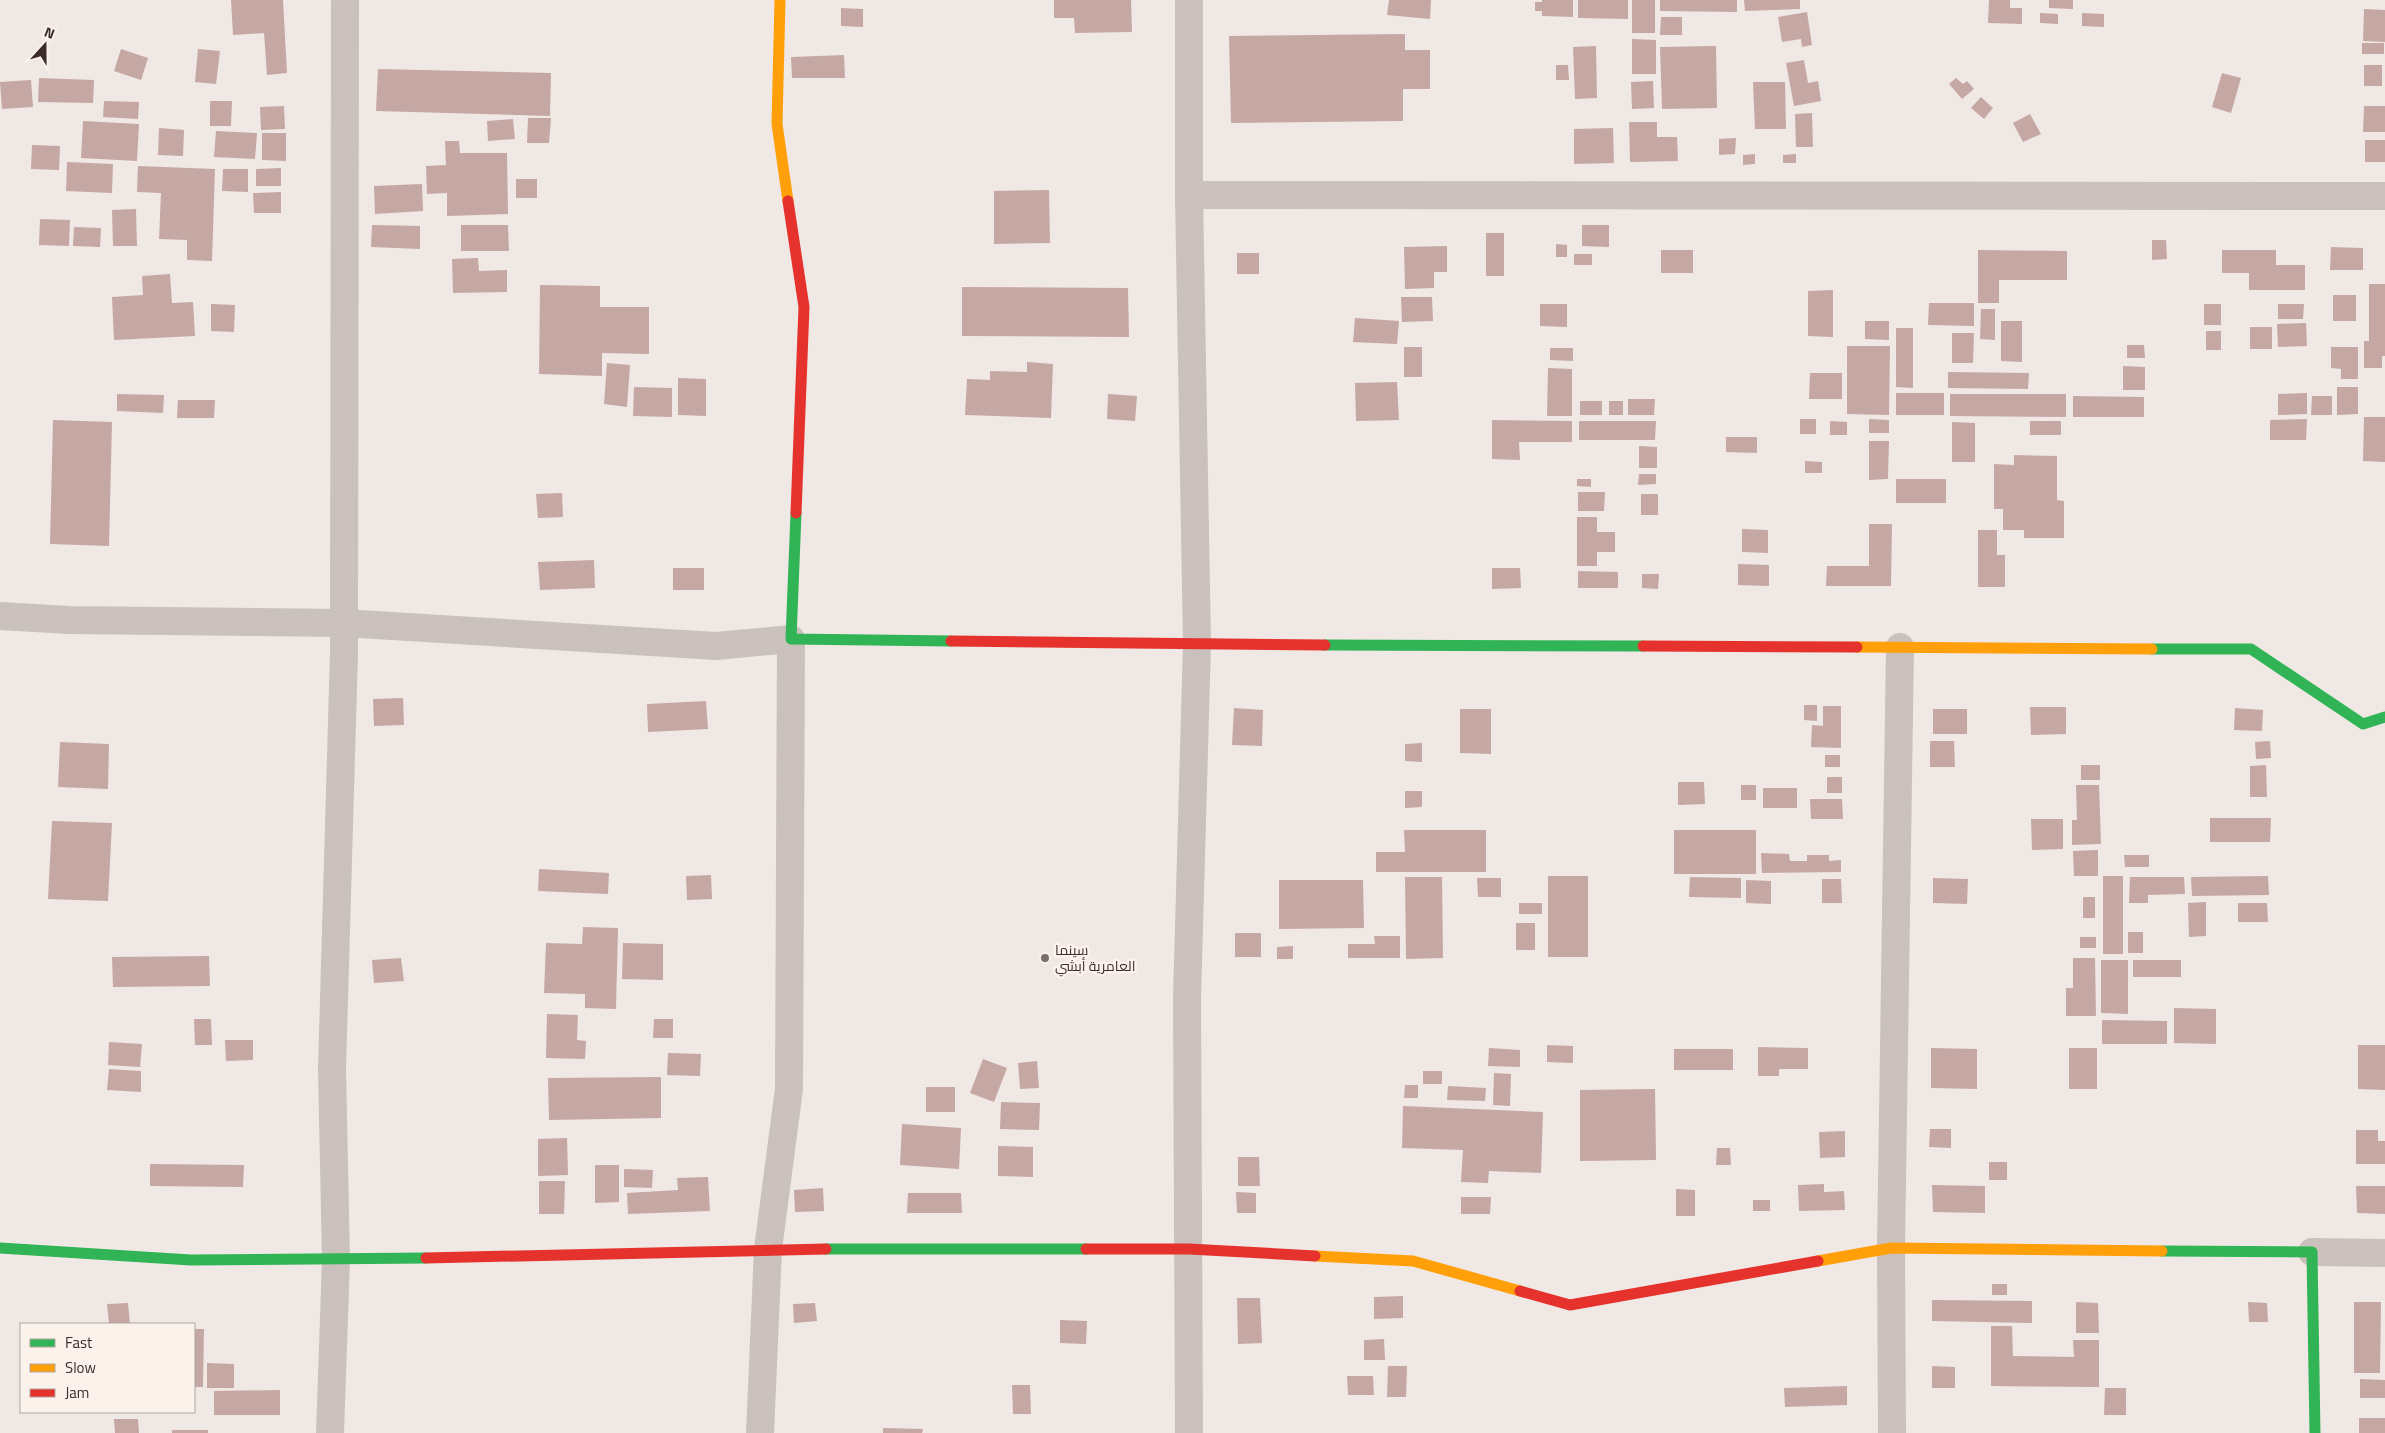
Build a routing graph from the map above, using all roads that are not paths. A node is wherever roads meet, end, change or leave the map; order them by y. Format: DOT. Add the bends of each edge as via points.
graph roads {
  1 [pos="345,0"];
  2 [pos="780,0"];
  3 [pos="1189,0"];
  4 [pos="1189,194"];
  5 [pos="2385,196"];
  6 [pos="0,616"];
  7 [pos="344,624"];
  8 [pos="791,639"];
  9 [pos="1197,644"];
  10 [pos="1900,647"];
  11 [pos="2385,717"];
  12 [pos="0,1248"];
  13 [pos="1891,1248"];
  14 [pos="768,1250"];
  15 [pos="1189,1250"];
  16 [pos="2312,1252"];
  17 [pos="2385,1253"];
  18 [pos="336,1260"];
  19 [pos="330,1433"];
  20 [pos="760,1433"];
  21 [pos="1189,1433"];
  22 [pos="1892,1433"];
  23 [pos="2315,1433"];
  1 -- 7 [label="street"];
  2 -- 8 [label="street" via="777,124 804,306"];
  3 -- 4 [label="street"];
  4 -- 5 [label="street"];
  4 -- 9 [label="street"];
  6 -- 7 [label="street"];
  7 -- 8 [label="street" via="716,646"];
  7 -- 18 [label="street" via="332,1069"];
  8 -- 9 [label="street"];
  8 -- 14 [label="street" via="789,1089"];
  9 -- 10 [label="street"];
  9 -- 15 [label="street" via="1188,998"];
  10 -- 11 [label="street" via="2252,649 2363,724"];
  10 -- 13 [label="street"];
  12 -- 18 [label="street" via="191,1260"];
  13 -- 15 [label="street" via="1570,1305 1412,1261"];
  13 -- 16 [label="street"];
  13 -- 22 [label="street"];
  14 -- 15 [label="street"];
  14 -- 18 [label="street"];
  14 -- 20 [label="street"];
  15 -- 21 [label="street"];
  16 -- 17 [label="street"];
  16 -- 23 [label="street"];
  18 -- 19 [label="street"];
}
